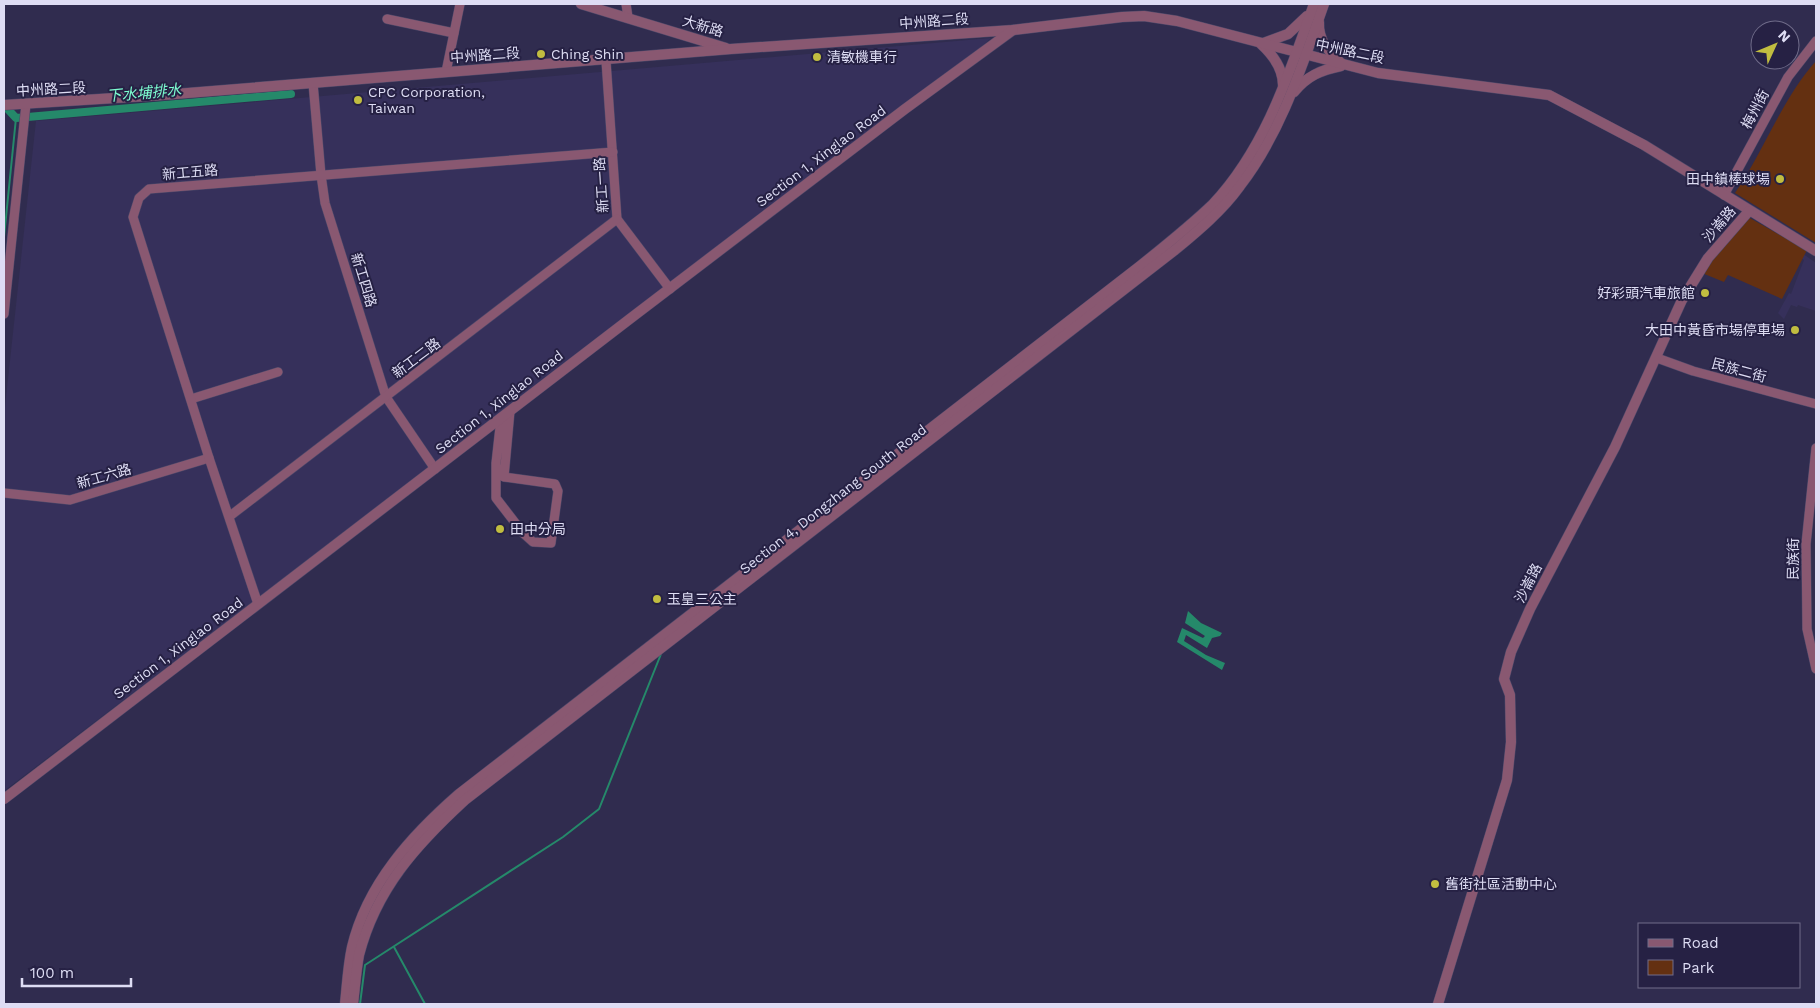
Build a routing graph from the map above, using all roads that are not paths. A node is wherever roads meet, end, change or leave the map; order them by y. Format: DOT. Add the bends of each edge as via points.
graph roads {
  1 [pos="460,4"];
  2 [pos="581,4"];
  3 [pos="626,4"];
  4 [pos="1324,4"];
  5 [pos="1314,12"];
  6 [pos="628,18"];
  7 [pos="387,19"];
  8 [pos="1014,30"];
  9 [pos="454,33"];
  10 [pos="1816,41"];
  11 [pos="1261,44"];
  12 [pos="731,49"];
  13 [pos="1300,54"];
  14 [pos="606,61"];
  15 [pos="1343,65"];
  16 [pos="446,72"];
  17 [pos="313,83"];
  18 [pos="1283,88"];
  19 [pos="1290,97"];
  20 [pos="26,104"];
  21 [pos="4,105"];
  22 [pos="612,152"];
  23 [pos="320,175"];
  24 [pos="1724,195"];
  25 [pos="1749,211"];
  26 [pos="617,220"];
  27 [pos="1816,251"];
  28 [pos="670,289"];
  29 [pos="4,314"];
  30 [pos="1657,358"];
  31 [pos="278,372"];
  32 [pos="386,397"];
  33 [pos="191,399"];
  34 [pos="1816,404"];
  35 [pos="510,411"];
  36 [pos="501,418"];
  37 [pos="1816,448"];
  38 [pos="209,458"];
  39 [pos="435,469"];
  40 [pos="4,493"];
  41 [pos="230,516"];
  42 [pos="258,604"];
  43 [pos="1816,669"];
  44 [pos="4,799"];
  45 [pos="345,1004"];
  46 [pos="353,1004"];
  47 [pos="1438,1004"];
  1 -- 9 [label="street"];
  2 -- 6 [label="street, 大新路"];
  3 -- 6 [label="street"];
  4 -- 5 [label="street, Section 4, Dongzhang South Road"];
  5 -- 11 [label="street" via="1288,34"];
  5 -- 13 [label="street, Section 4, Dongzhang South Road"];
  5 -- 15 [label="street" via="1324,44"];
  6 -- 12 [label="street, 大新路"];
  7 -- 9 [label="street"];
  8 -- 11 [label="street, 中州路二段" via="1144,16 1177,21"];
  8 -- 12 [label="street, 中州路二段"];
  8 -- 28 [label="street, Section 1, Xinglao Road"];
  9 -- 16 [label="street"];
  10 -- 24 [label="street, 梅州街" via="1788,77"];
  11 -- 13 [label="street, 中州路二段"];
  11 -- 18 [label="street" via="1276,60"];
  12 -- 14 [label="street, 中州路二段"];
  13 -- 15 [label="street, 中州路二段"];
  13 -- 18 [label="street, Section 4, Dongzhang South Road"];
  13 -- 19 [label="street, Section 4, Dongzhang South Road"];
  14 -- 16 [label="street, 中州路二段"];
  14 -- 22 [label="street, 新工一路"];
  15 -- 19 [label="street" via="1310,76"];
  15 -- 24 [label="street, 中州路二段" via="1550,95 1644,145"];
  16 -- 17 [label="street, 中州路二段"];
  17 -- 20 [label="street, 中州路二段"];
  17 -- 23 [label="street, 新工四路"];
  18 -- 45 [label="street, Section 4, Dongzhang South Road" via="1247,159 1192,224 458,794 422,827 398,856 364,914 352,947"];
  19 -- 46 [label="street, Section 4, Dongzhang South Road" via="1254,166 1227,202 1198,231 465,800 426,836 389,885 377,909 359,956"];
  20 -- 21 [label="street, 中州路二段"];
  20 -- 29 [label="street"];
  22 -- 23 [label="street, 新工五路"];
  22 -- 26 [label="street, 新工一路"];
  23 -- 32 [label="street, 新工四路" via="325,203"];
  23 -- 33 [label="street, 新工五路" via="149,189 139,198 133,217"];
  24 -- 25 [label="street, 中州路二段"];
  25 -- 27 [label="street, 中州路二段"];
  25 -- 30 [label="street, 沙崙路" via="1698,273 1682,300"];
  26 -- 28 [label="street, 新工一路"];
  26 -- 32 [label="street, 新工二路"];
  28 -- 35 [label="street, Section 1, Xinglao Road"];
  30 -- 34 [label="street, 民族二街"];
  30 -- 47 [label="street, 沙崙路" via="1615,447 1530,609 1512,652 1504,679 1510,695 1511,742 1507,780"];
  31 -- 33 [label="street"];
  32 -- 39 [label="street, 新工四路"];
  32 -- 41 [label="street, 新工二路"];
  33 -- 38 [label="street, 新工五路"];
  35 -- 36 [label="street, Section 1, Xinglao Road"];
  35 -- 36 [label="street" via="504,476 555,484 558,491 551,543 533,542 523,534 496,498"];
  36 -- 39 [label="street, Section 1, Xinglao Road"];
  37 -- 43 [label="street, 民族街" via="1806,544 1807,629"];
  38 -- 40 [label="street, 新工六路" via="70,500"];
  38 -- 41 [label="street, 新工五路"];
  39 -- 42 [label="street, Section 1, Xinglao Road"];
  41 -- 42 [label="street, 新工五路"];
  42 -- 44 [label="street, Section 1, Xinglao Road"];
}
